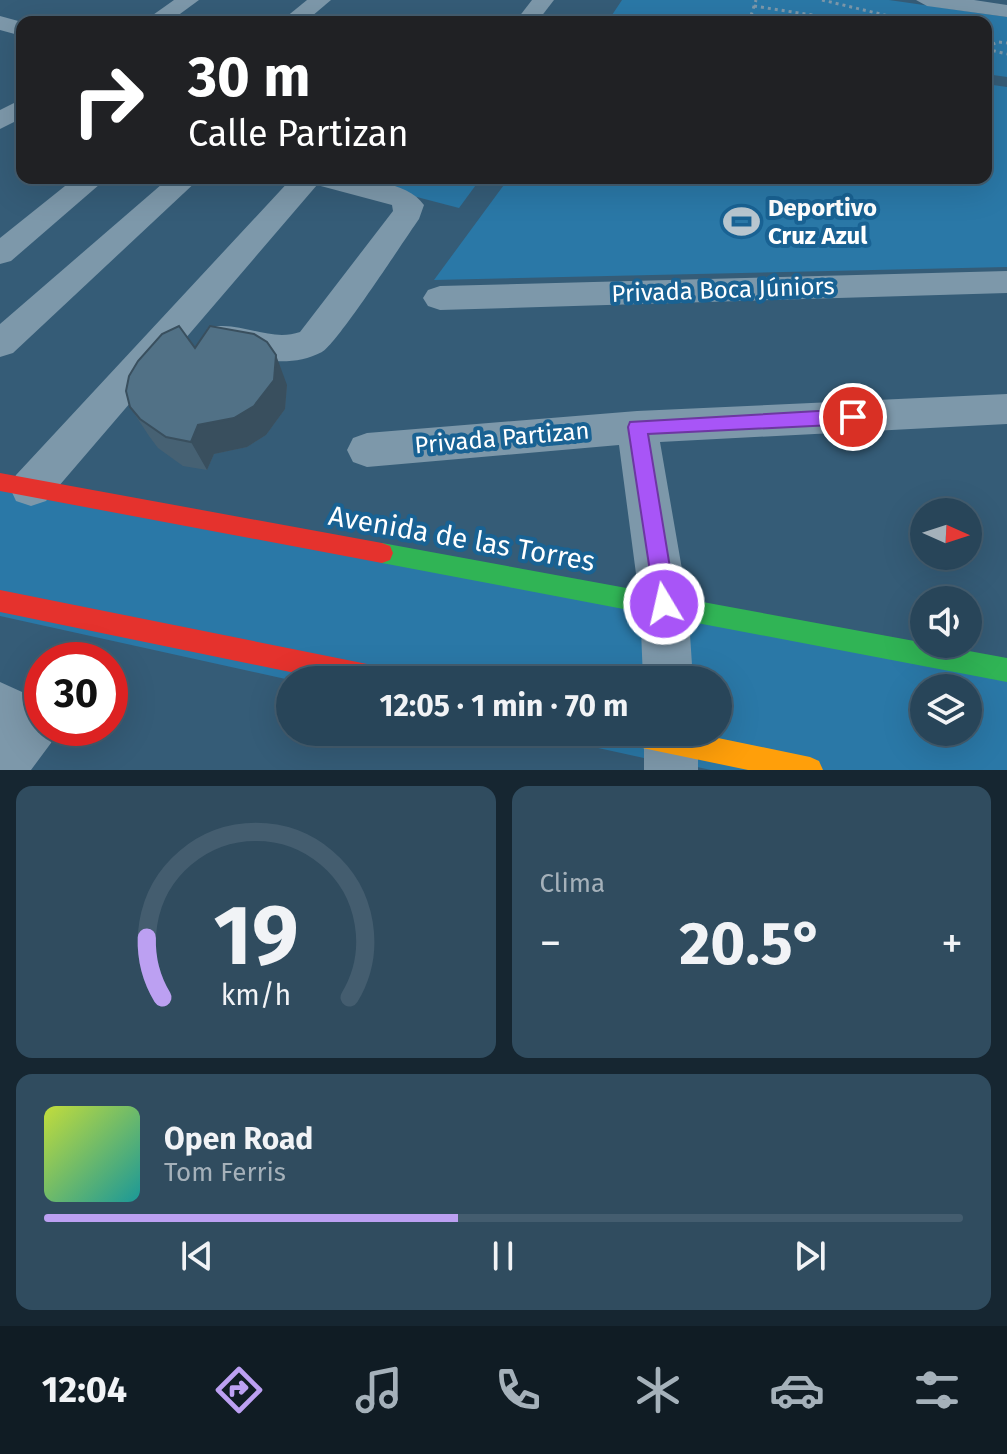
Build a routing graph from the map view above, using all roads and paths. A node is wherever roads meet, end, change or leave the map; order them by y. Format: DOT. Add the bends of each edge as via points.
graph roads {
  1 [pos="188,0"];
  2 [pos="320,0"];
  3 [pos="518,0"];
  4 [pos="756,0"];
  5 [pos="822,0"];
  6 [pos="927,0"];
  7 [pos="542,2"];
  8 [pos="754,6"];
  9 [pos="1007,11"];
  10 [pos="163,16"];
  11 [pos="299,16"];
  12 [pos="751,16"];
  13 [pos="818,16"];
  14 [pos="890,16"];
  15 [pos="992,38"];
  16 [pos="998,42"];
  17 [pos="1007,43"];
  18 [pos="992,45"];
  19 [pos="86,184"];
  20 [pos="179,184"];
  21 [pos="303,184"];
  22 [pos="347,184"];
  23 [pos="0,254"];
  24 [pos="1007,282"];
  25 [pos="440,298"];
  26 [pos="173,327"];
  27 [pos="0,344"];
  28 [pos="1007,409"];
  29 [pos="637,427"];
  30 [pos="367,450"];
  31 [pos="16,485"];
  32 [pos="664,604"];
  33 [pos="3,605"];
  34 [pos="315,666"];
  35 [pos="667,666"];
  36 [pos="1007,670"];
  37 [pos="0,708"];
  38 [pos="672,746"];
  39 [pos="0,767"];
  40 [pos="810,770"];
  1 -- 10 [label="street"];
  2 -- 11 [label="street"];
  3 -- 7 [label="street"];
  4 -- 8 [label="path"];
  5 -- 14 [label="path"];
  6 -- 9 [label="street"];
  8 -- 12 [label="path"];
  8 -- 13 [label="path"];
  15 -- 16 [label="path"];
  16 -- 17 [label="path"];
  16 -- 18 [label="path"];
  19 -- 23 [label="street"];
  20 -- 27 [label="street"];
  21 -- 26 [label="street"];
  22 -- 26 [label="street" via="403,199 408,212 313,341 283,350"];
  24 -- 25 [label="street, Privada Boca Júniors"];
  26 -- 31 [label="street"];
  28 -- 29 [label="street, Privada Partizan"];
  29 -- 30 [label="street, Privada Partizan"];
  29 -- 32 [label="street"];
  31 -- 32 [label="street, Avenida de las Torres"];
  32 -- 35 [label="street"];
  32 -- 36 [label="street, Avenida de las Torres"];
  33 -- 34 [label="street"];
  37 -- 39 [label="street" via="32,724"];
  38 -- 40 [label="street"];
}
